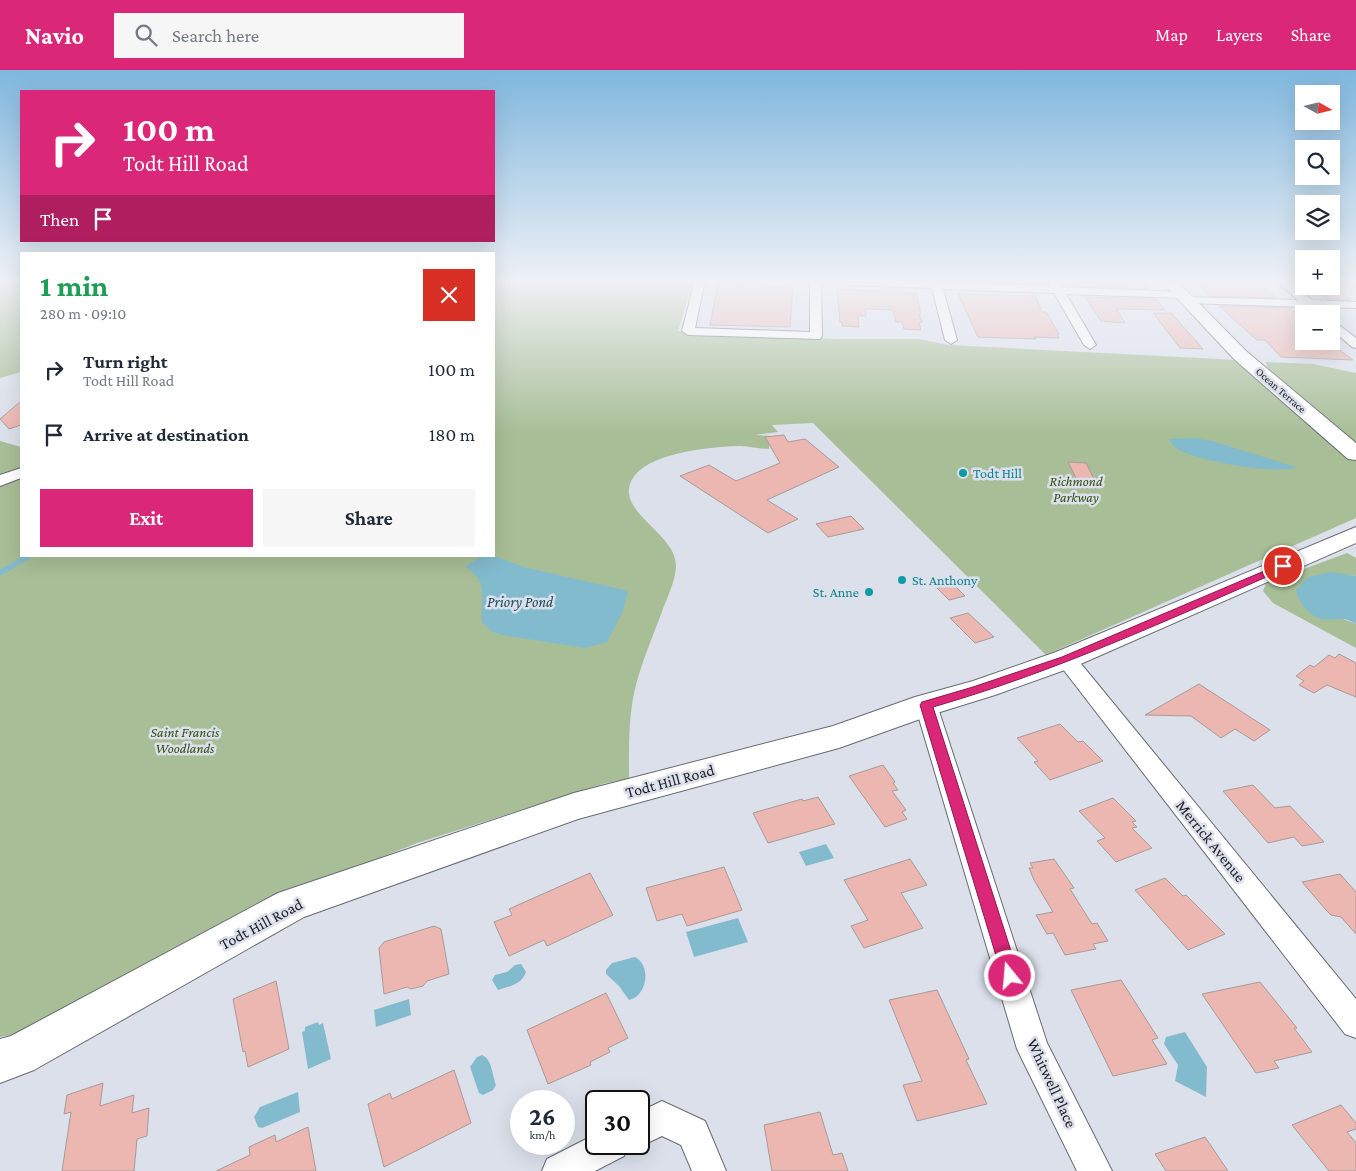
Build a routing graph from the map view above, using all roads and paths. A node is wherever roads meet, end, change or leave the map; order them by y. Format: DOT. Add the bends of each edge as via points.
graph roads {
  1 [pos="698,331"];
  2 [pos="816,331"];
  3 [pos="949,331"];
  4 [pos="1082,331"];
  5 [pos="1217,331"];
  6 [pos="1341,331"];
  7 [pos="951,340"];
  8 [pos="1356,344"];
  9 [pos="1090,345"];
  10 [pos="1356,454"];
  11 [pos="20,473"];
  12 [pos="0,481"];
  13 [pos="1356,534"];
  14 [pos="1066,659"];
  15 [pos="926,705"];
  16 [pos="1356,1023"];
  17 [pos="0,1061"];
  18 [pos="651,1124"];
  19 [pos="590,1155"];
  20 [pos="559,1171"];
  21 [pos="709,1171"];
  22 [pos="1095,1171"];
  1 -- 2 [label="street" via="816,336"];
  3 -- 7 [label="street"];
  4 -- 9 [label="street"];
  5 -- 10 [label="street, Ocean Terrace"];
  6 -- 8 [label="street"];
  11 -- 12 [label="street"];
  13 -- 14 [label="street, Todt Hill Road"];
  14 -- 15 [label="street, Todt Hill Road"];
  14 -- 16 [label="street, Merrick Avenue"];
  15 -- 17 [label="street, Todt Hill Road" via="839,736 574,807 291,905 19,1055"];
  15 -- 22 [label="street, Whitwell Place" via="1033,1048"];
  18 -- 21 [label="street" via="693,1133"];
  19 -- 20 [label="street"];
}
